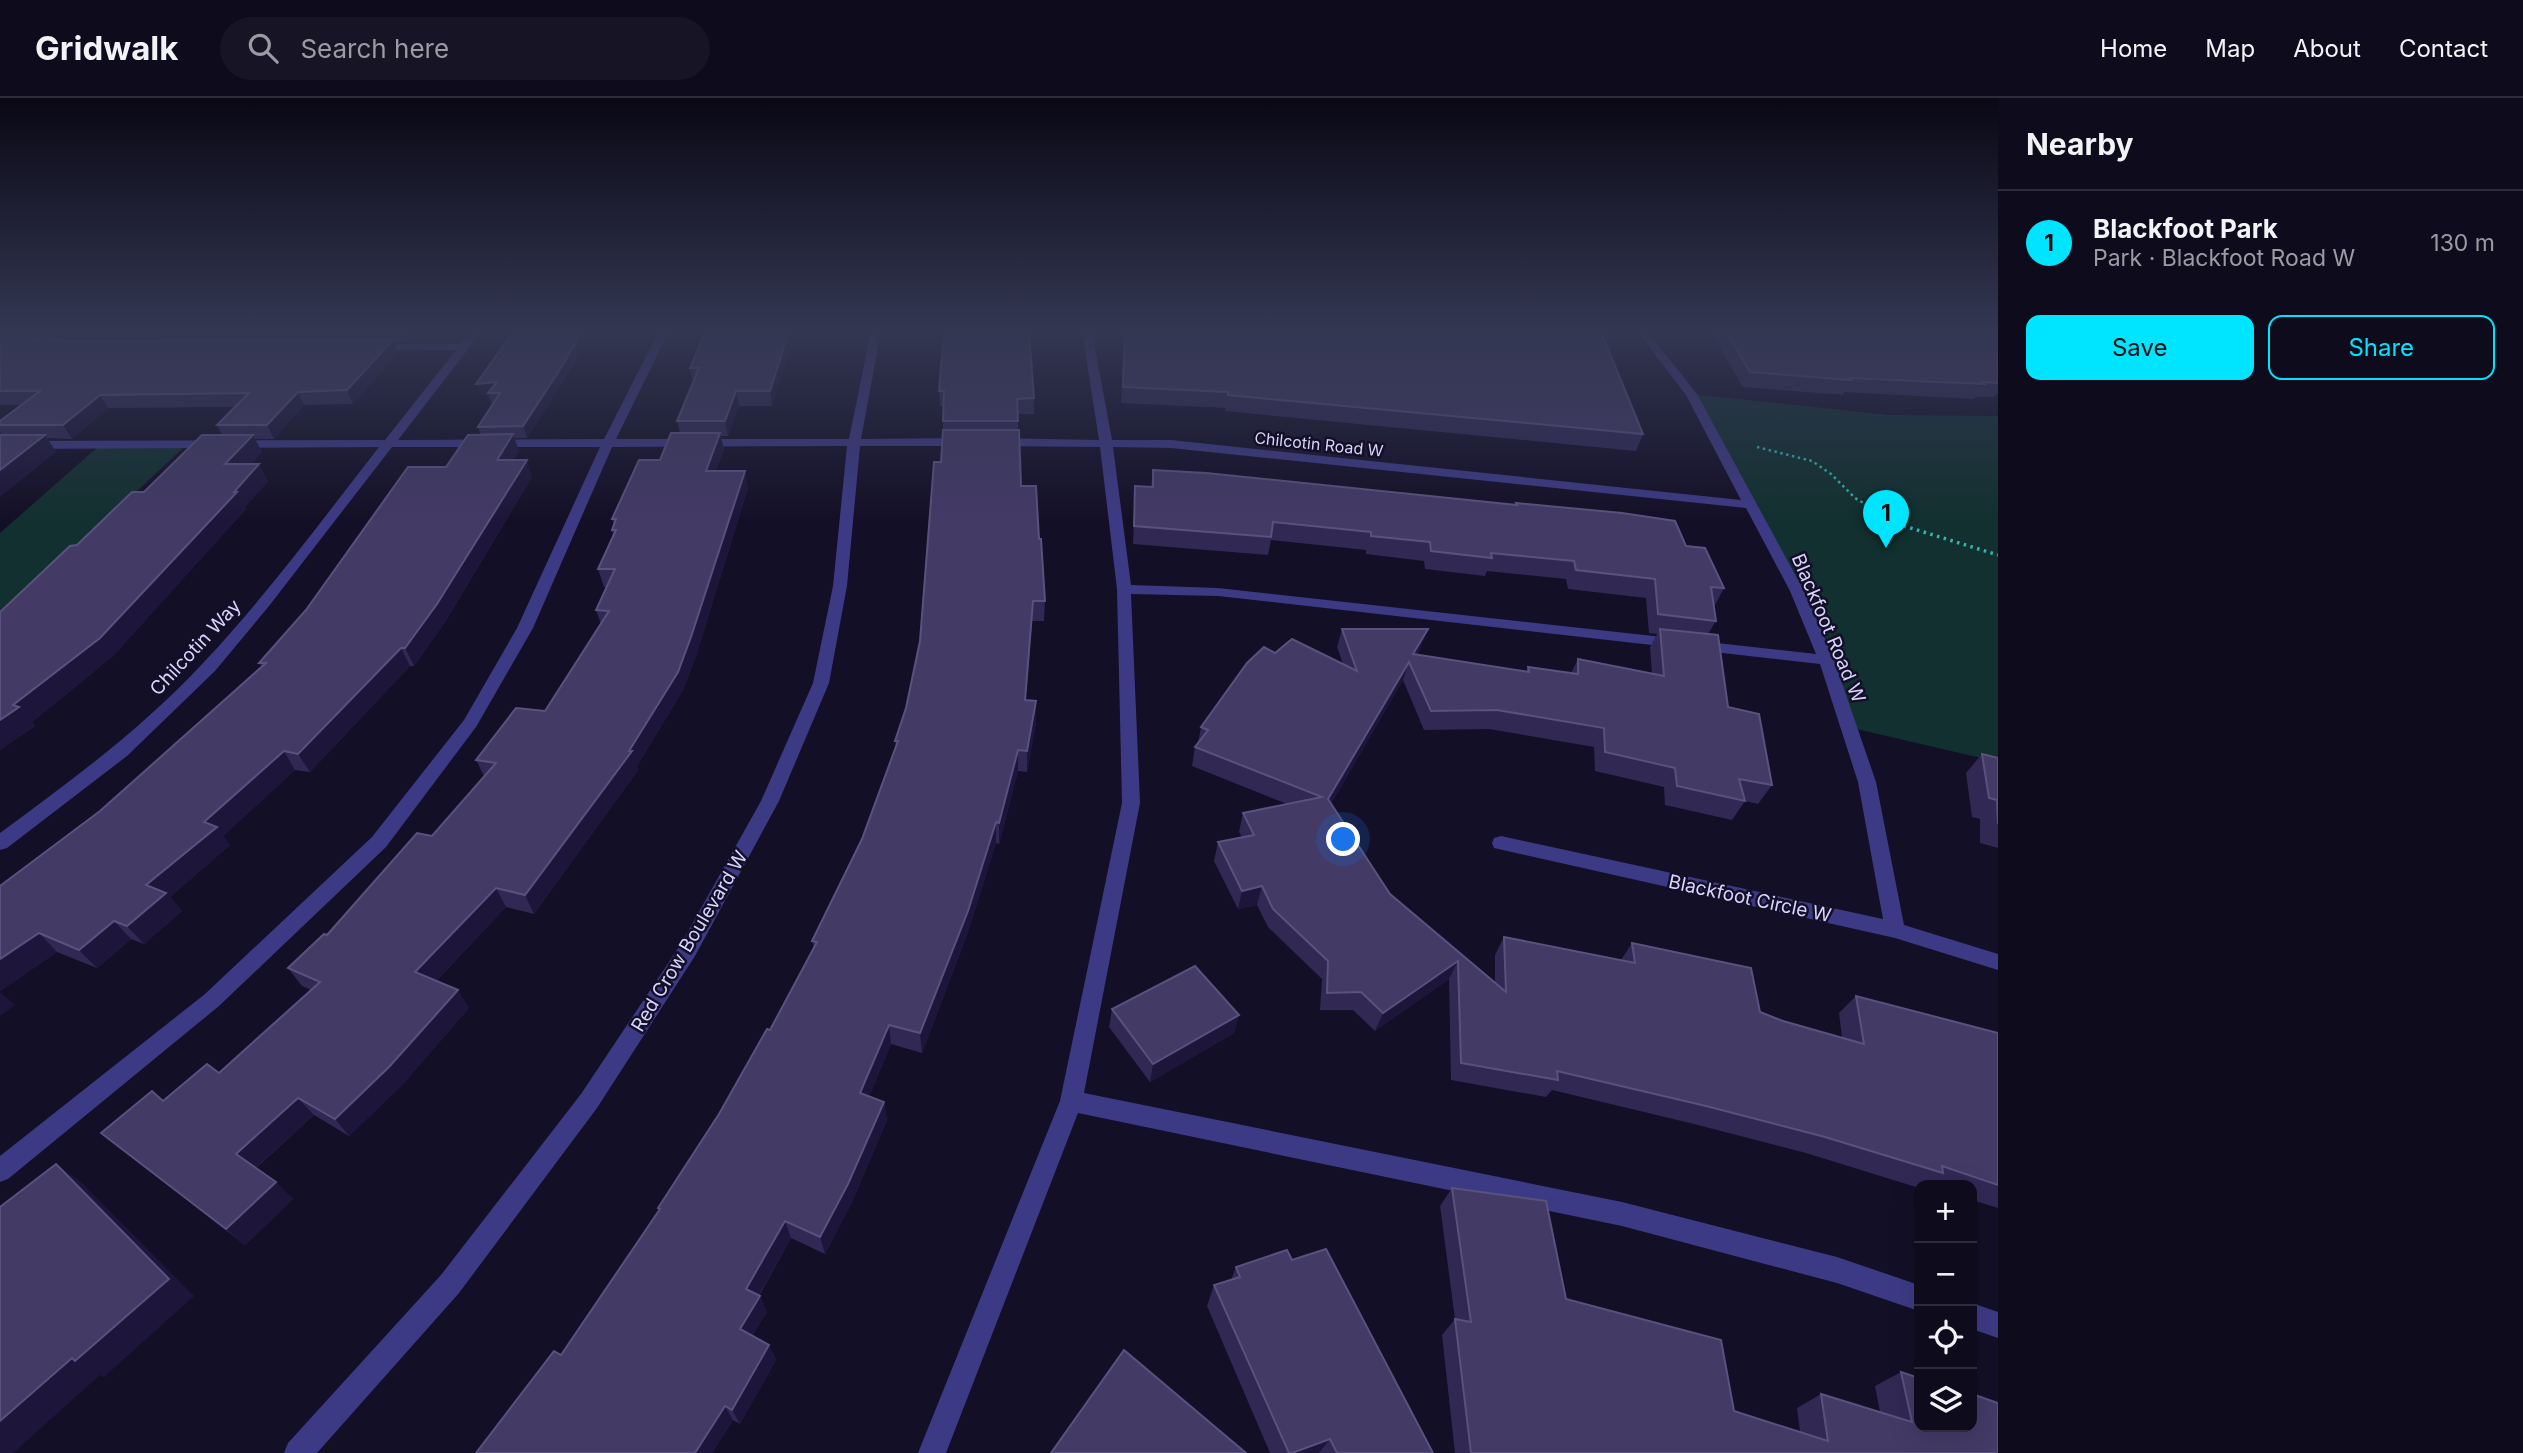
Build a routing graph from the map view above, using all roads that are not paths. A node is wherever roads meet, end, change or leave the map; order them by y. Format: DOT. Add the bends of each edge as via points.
graph roads {
  1 [pos="428,394"];
  2 [pos="632,394"];
  3 [pos="863,394"];
  4 [pos="1098,394"];
  5 [pos="1691,394"];
  6 [pos="854,442"];
  7 [pos="608,443"];
  8 [pos="1106,443"];
  9 [pos="0,446"];
  10 [pos="388,446"];
  11 [pos="1752,505"];
  12 [pos="1124,589"];
  13 [pos="1826,660"];
  14 [pos="0,843"];
  15 [pos="1501,843"];
  16 [pos="1895,930"];
  17 [pos="1998,962"];
  18 [pos="1071,1101"];
  19 [pos="0,1171"];
  20 [pos="1914,1296"];
  21 [pos="1977,1318"];
  22 [pos="1998,1325"];
  23 [pos="298,1453"];
  24 [pos="932,1453"];
  1 -- 10 [label="street, Chilcotin Way"];
  2 -- 7 [label="street"];
  3 -- 6 [label="street, Red Crow Boulevard W"];
  4 -- 8 [label="street"];
  5 -- 11 [label="street, Blackfoot Road W"];
  6 -- 7 [label="street, Chilcotin Road W"];
  6 -- 8 [label="street, Chilcotin Road W"];
  6 -- 23 [label="street, Red Crow Boulevard W" via="840,586 821,683 771,802 688,950 589,1101 450,1284"];
  7 -- 10 [label="street, Chilcotin Road W"];
  7 -- 19 [label="street" via="525,628 470,723 379,842 212,1000"];
  8 -- 11 [label="street, Chilcotin Road W" via="1171,444"];
  8 -- 12 [label="street"];
  9 -- 10 [label="street, Chilcotin Road W"];
  10 -- 14 [label="street, Chilcotin Way" via="209,667 121,752"];
  11 -- 13 [label="street, Blackfoot Road W" via="1797,591"];
  12 -- 13 [label="street" via="1217,592"];
  12 -- 18 [label="street" via="1131,803"];
  13 -- 16 [label="street, Blackfoot Road W" via="1867,782"];
  15 -- 16 [label="street, Blackfoot Circle W"];
  16 -- 17 [label="street, Blackfoot Circle W"];
  18 -- 20 [label="street" via="1622,1214 1837,1270"];
  18 -- 24 [label="street"];
  21 -- 22 [label="street"];
}
